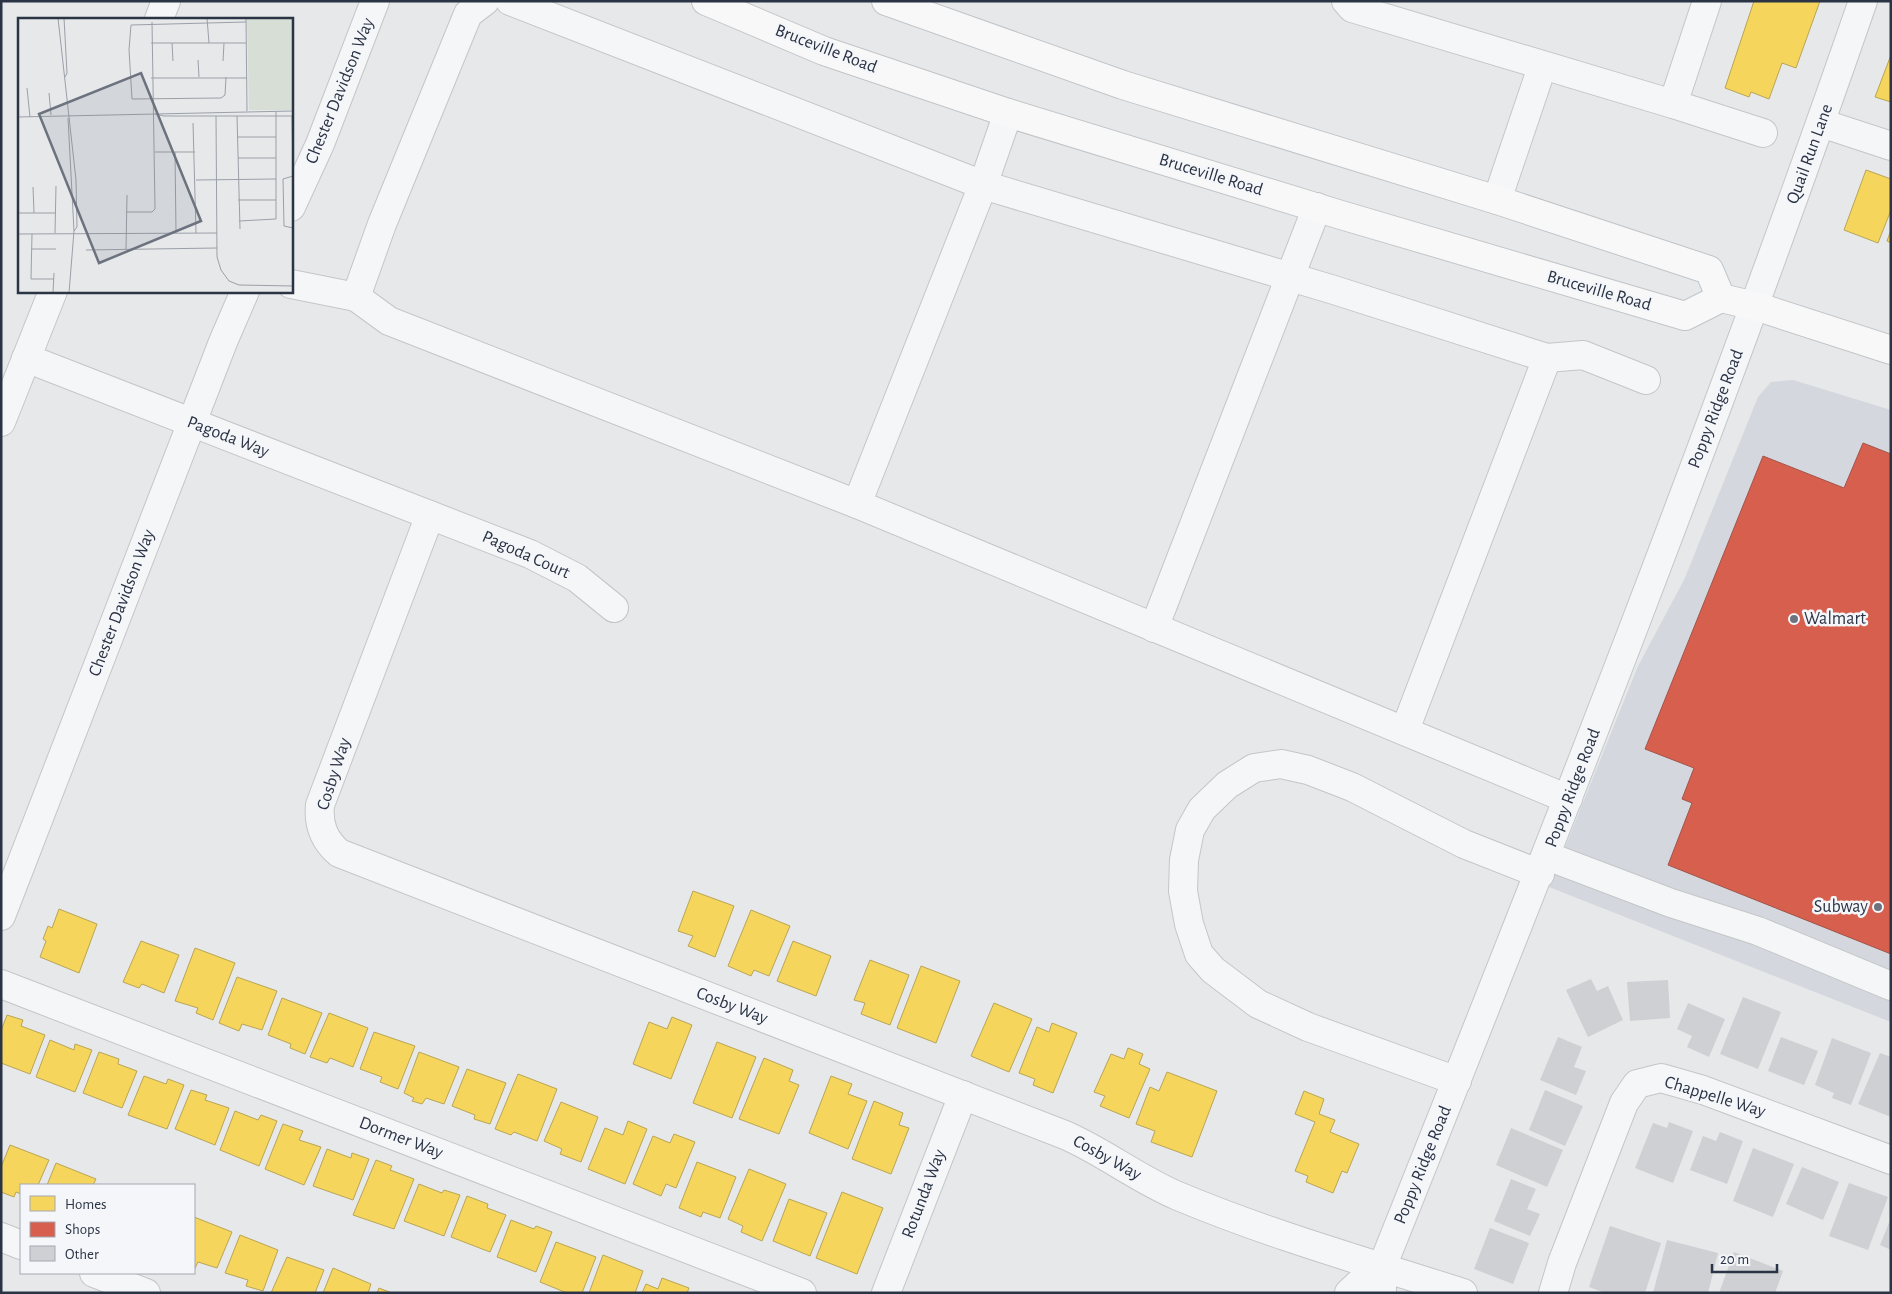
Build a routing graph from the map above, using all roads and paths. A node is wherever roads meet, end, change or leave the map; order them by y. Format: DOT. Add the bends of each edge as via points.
graph roads {
  1 [pos="166,1"];
  2 [pos="375,1"];
  3 [pos="485,1"];
  4 [pos="510,1"];
  5 [pos="706,1"];
  6 [pos="886,1"];
  7 [pos="1346,1"];
  8 [pos="1707,1"];
  9 [pos="1863,1"];
  10 [pos="159,18"];
  11 [pos="1542,67"];
  12 [pos="1672,104"];
  13 [pos="1008,112"];
  14 [pos="1821,123"];
  15 [pos="1763,133"];
  16 [pos="1891,146"];
  17 [pos="983,186"];
  18 [pos="1496,200"];
  19 [pos="292,205"];
  20 [pos="1317,207"];
  21 [pos="1291,277"];
  22 [pos="292,284"];
  23 [pos="52,292"];
  24 [pos="246,292"];
  25 [pos="356,297"];
  26 [pos="1721,298"];
  27 [pos="1756,306"];
  28 [pos="1891,350"];
  29 [pos="26,358"];
  30 [pos="1547,358"];
  31 [pos="1646,380"];
  32 [pos="1,422"];
  33 [pos="192,423"];
  34 [pos="857,504"];
  35 [pos="430,515"];
  36 [pos="614,608"];
  37 [pos="1154,628"];
  38 [pos="1405,730"];
  39 [pos="1568,799"];
  40 [pos="1543,865"];
  41 [pos="1,916"];
  42 [pos="1,984"];
  43 [pos="1891,986"];
  44 [pos="1457,1082"];
  45 [pos="963,1095"];
  46 [pos="1891,1160"];
  47 [pos="1,1237"];
  48 [pos="20,1245"];
  49 [pos="97,1274"];
  50 [pos="1382,1280"];
  51 [pos="146,1293"];
  52 [pos="802,1293"];
  53 [pos="886,1293"];
  54 [pos="1349,1293"];
  55 [pos="1463,1293"];
  56 [pos="1552,1293"];
  1 -- 10 [label="street"];
  2 -- 19 [label="street, Chester Davidson Way" via="320,144"];
  3 -- 25 [label="street" via="468,14 382,224"];
  4 -- 17 [label="street"];
  5 -- 13 [label="main road, Bruceville Road" via="824,51"];
  6 -- 18 [label="main road" via="1123,85"];
  7 -- 11 [label="street" via="1352,8"];
  8 -- 12 [label="street"];
  9 -- 14 [label="street, Quail Run Lane"];
  11 -- 12 [label="street"];
  11 -- 18 [label="street"];
  12 -- 15 [label="street"];
  13 -- 17 [label="street"];
  13 -- 20 [label="main road, Bruceville Road"];
  14 -- 16 [label="street"];
  14 -- 27 [label="street, Quail Run Lane"];
  17 -- 21 [label="street"];
  17 -- 34 [label="street"];
  18 -- 26 [label="main road" via="1709,270"];
  20 -- 21 [label="street"];
  20 -- 26 [label="main road, Bruceville Road" via="1685,316"];
  21 -- 30 [label="street"];
  21 -- 37 [label="street"];
  22 -- 25 [label="street"];
  23 -- 29 [label="street"];
  24 -- 33 [label="street, Chester Davidson Way"];
  25 -- 34 [label="street" via="389,322"];
  26 -- 27 [label="main road"];
  27 -- 28 [label="main road"];
  27 -- 39 [label="street, Poppy Ridge Road"];
  29 -- 32 [label="street"];
  29 -- 33 [label="street, Pagoda Way"];
  30 -- 31 [label="street" via="1582,354"];
  30 -- 38 [label="street"];
  33 -- 35 [label="street, Pagoda Way"];
  33 -- 41 [label="street, Chester Davidson Way"];
  34 -- 37 [label="street"];
  35 -- 36 [label="street, Pagoda Court" via="554,565 577,578"];
  35 -- 45 [label="street, Cosby Way" via="320,805 320,826 330,845 350,857"];
  37 -- 38 [label="street"];
  38 -- 39 [label="street"];
  39 -- 40 [label="street, Poppy Ridge Road"];
  40 -- 43 [label="street" via="1758,931"];
  40 -- 44 [label="street, Poppy Ridge Road"];
  40 -- 44 [label="street" via="1464,844 1352,787 1308,770 1281,764 1254,768 1226,785 1202,809 1190,830 1184,860 1184,899 1199,954 1213,970 1258,1004"];
  42 -- 52 [label="street, Dormer Way"];
  44 -- 50 [label="street, Poppy Ridge Road"];
  45 -- 50 [label="street, Cosby Way" via="1082,1142 1143,1179 1181,1197 1293,1240"];
  45 -- 53 [label="street, Rotunda Way"];
  46 -- 56 [label="street, Chappelle Way" via="1702,1090 1661,1078 1637,1084 1624,1103"];
  47 -- 48 [label="street"];
  49 -- 51 [label="street"];
  50 -- 54 [label="street" via="1367,1276"];
  50 -- 55 [label="street, Cosby Way"];
}
